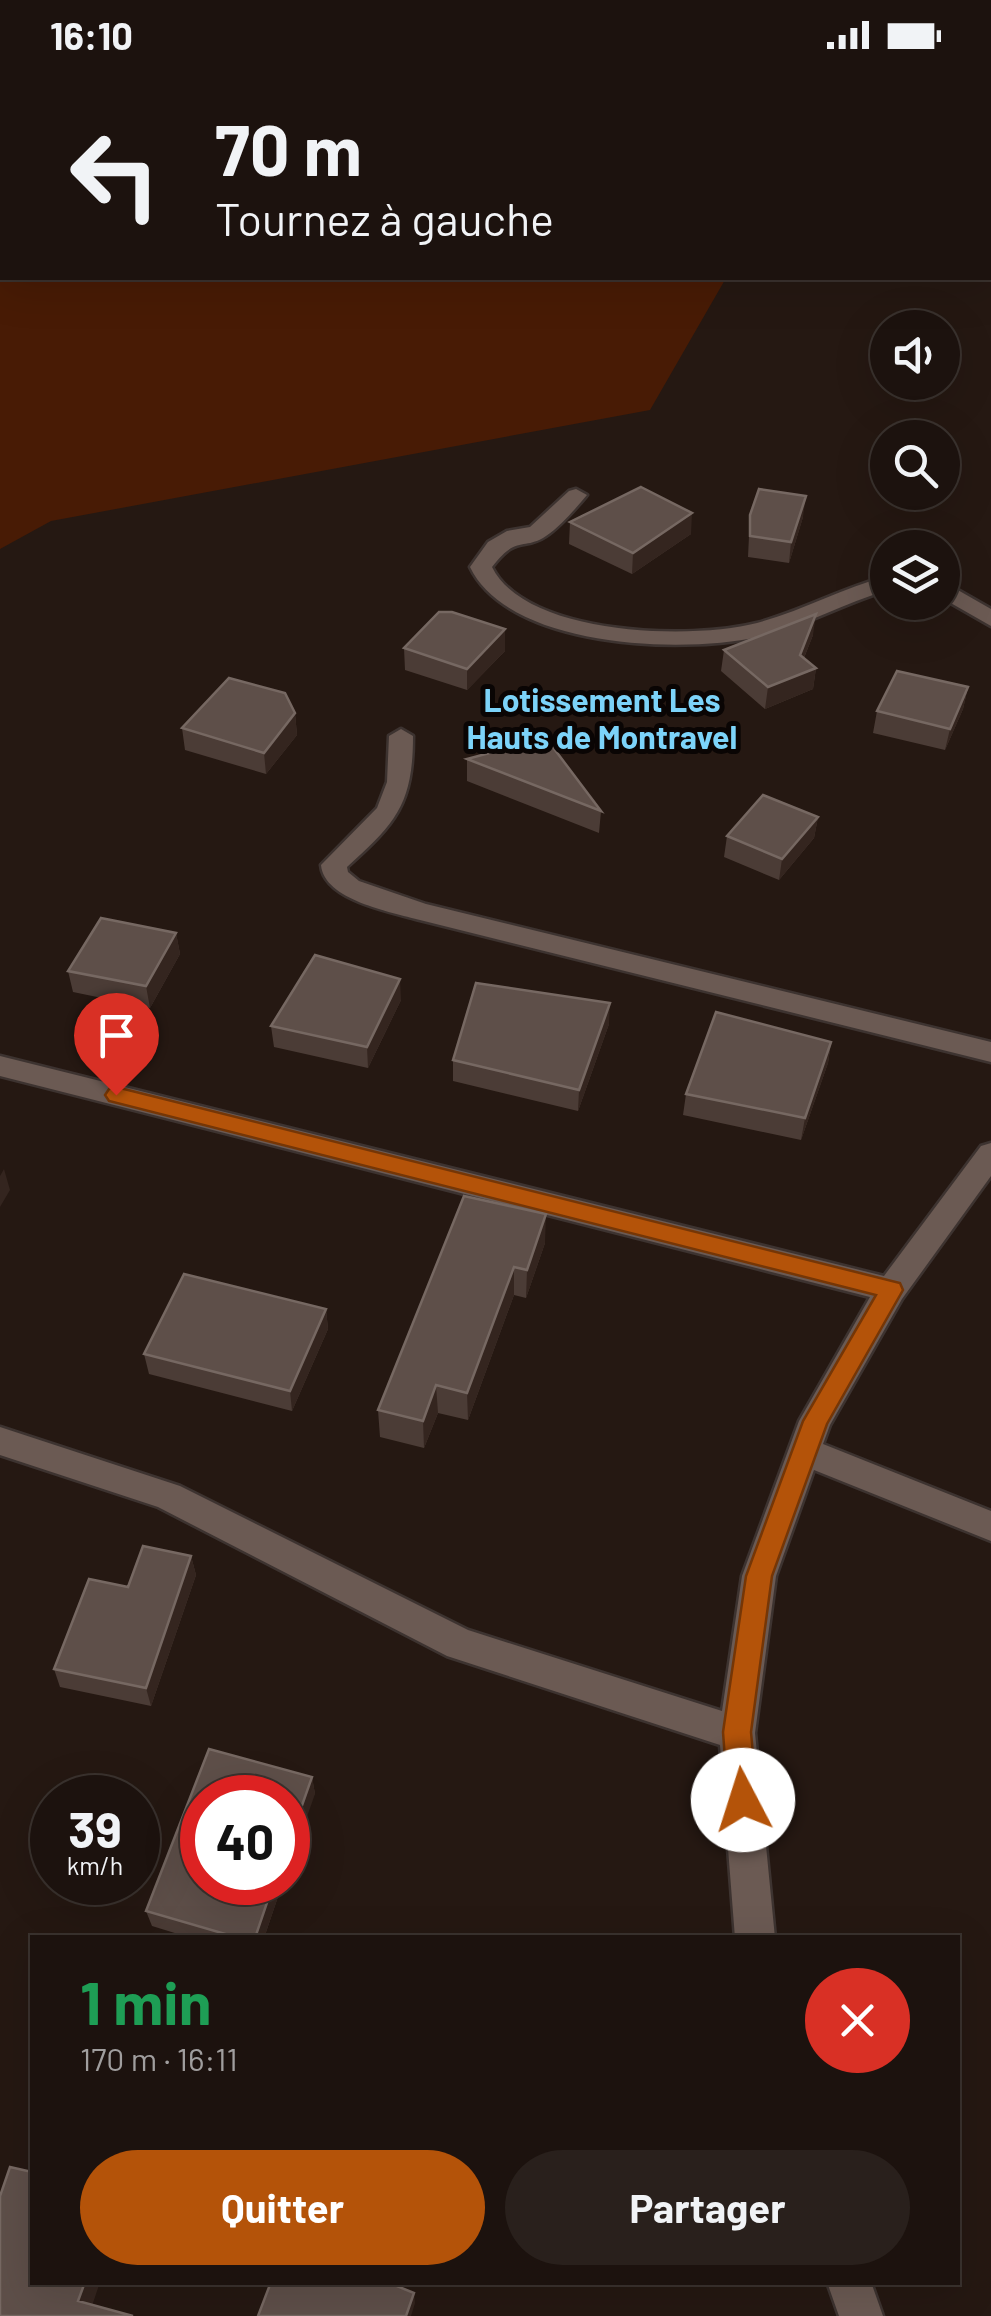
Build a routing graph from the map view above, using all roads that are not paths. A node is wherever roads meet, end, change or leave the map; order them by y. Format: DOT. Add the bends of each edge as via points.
graph roads {
  1 [pos="576,496"];
  2 [pos="870,588"];
  3 [pos="960,599"];
  4 [pos="991,619"];
  5 [pos="401,736"];
  6 [pos="991,1052"];
  7 [pos="0,1066"];
  8 [pos="991,1154"];
  9 [pos="891,1290"];
  10 [pos="0,1441"];
  11 [pos="805,1450"];
  12 [pos="991,1526"];
  13 [pos="737,1732"];
  14 [pos="755,1935"];
  15 [pos="850,2285"];
  16 [pos="860,2316"];
  1 -- 2 [label="street" via="537,533 496,547 480,567 495,592 590,632 710,640"];
  3 -- 4 [label="street"];
  5 -- 6 [label="street" via="401,790 386,816 334,865 335,876 350,887 420,911"];
  7 -- 9 [label="street"];
  8 -- 9 [label="street"];
  9 -- 11 [label="street"];
  10 -- 13 [label="street" via="168,1496 460,1644"];
  11 -- 12 [label="street"];
  11 -- 13 [label="street" via="759,1576"];
  13 -- 14 [label="street"];
  15 -- 16 [label="street"];
}
